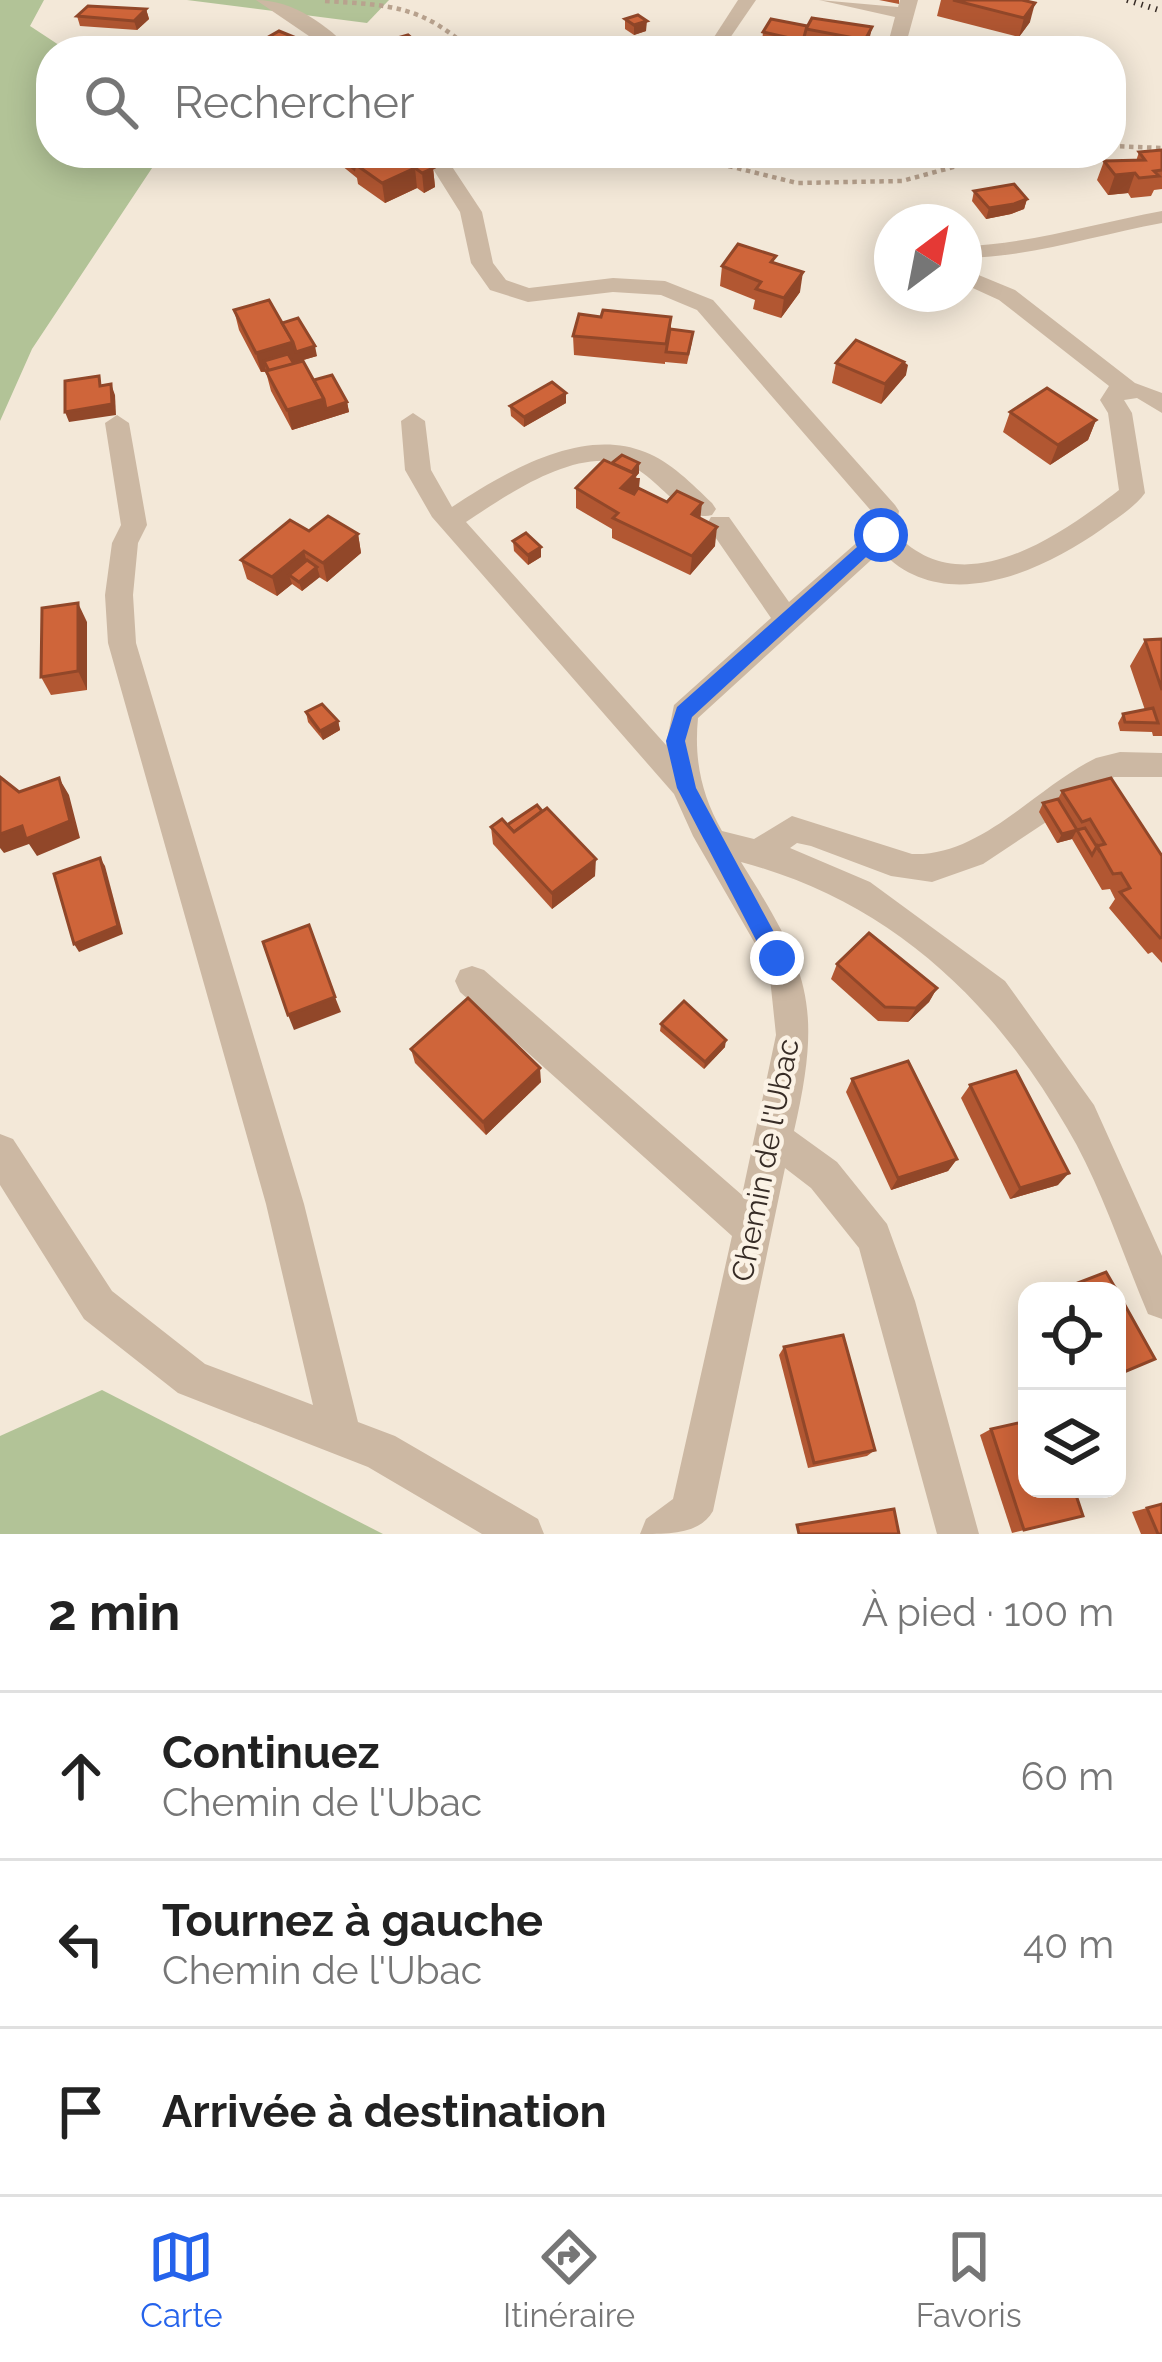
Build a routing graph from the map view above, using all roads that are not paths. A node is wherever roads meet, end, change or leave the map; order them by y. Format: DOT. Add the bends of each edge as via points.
graph roads {
  1 [pos="265,0"];
  2 [pos="747,0"];
  3 [pos="828,0"];
  4 [pos="908,7"];
  5 [pos="323,36"];
  6 [pos="722,36"];
  7 [pos="899,36"];
  8 [pos="443,168"];
  9 [pos="1162,217"];
  10 [pos="982,252"];
  11 [pos="982,284"];
  12 [pos="1128,389"];
  13 [pos="1162,405"];
  14 [pos="413,421"];
  15 [pos="117,423"];
  16 [pos="449,520"];
  17 [pos="881,535"];
  18 [pos="787,620"];
  19 [pos="1162,765"];
  20 [pos="686,788"];
  21 [pos="715,842"];
  22 [pos="759,854"];
  23 [pos="472,981"];
  24 [pos="773,1138"];
  25 [pos="0,1152"];
  26 [pos="753,1229"];
  27 [pos="1162,1300"];
  28 [pos="341,1436"];
  29 [pos="523,1534"];
  30 [pos="661,1534"];
  31 [pos="958,1534"];
  1 -- 5 [label="street"];
  2 -- 6 [label="street"];
  3 -- 4 [label="street"];
  4 -- 7 [label="street"];
  8 -- 17 [label="street" via="471,212 482,263 498,285 528,295 665,288 705,305 886,511"];
  9 -- 10 [label="street"];
  11 -- 12 [label="street"];
  12 -- 13 [label="street"];
  12 -- 17 [label="street" via="1112,400 1132,493 1079,536 996,572 950,574 911,563"];
  14 -- 16 [label="street" via="418,470"];
  15 -- 28 [label="street" via="134,525 119,596 122,643 285,1204"];
  16 -- 18 [label="street" via="576,457 633,457 711,517"];
  16 -- 20 [label="street"];
  17 -- 18 [label="street, Chemin de l'Ubac"];
  18 -- 20 [label="street, Chemin de l'Ubac" via="684,713 675,741"];
  19 -- 22 [label="street" via="1111,765 949,865 910,866 822,832 792,830"];
  20 -- 21 [label="street, Chemin de l'Ubac"];
  21 -- 22 [label="street"];
  21 -- 24 [label="street, Chemin de l'Ubac" via="777,958 794,1015"];
  22 -- 27 [label="street" via="859,892 993,992 1081,1117"];
  23 -- 26 [label="street"];
  24 -- 26 [label="street, Chemin de l'Ubac"];
  24 -- 31 [label="street" via="824,1175 874,1237"];
  25 -- 28 [label="street" via="98,1305 192,1379"];
  26 -- 30 [label="street, Chemin de l'Ubac" via="692,1511"];
  28 -- 29 [label="street"];
}
